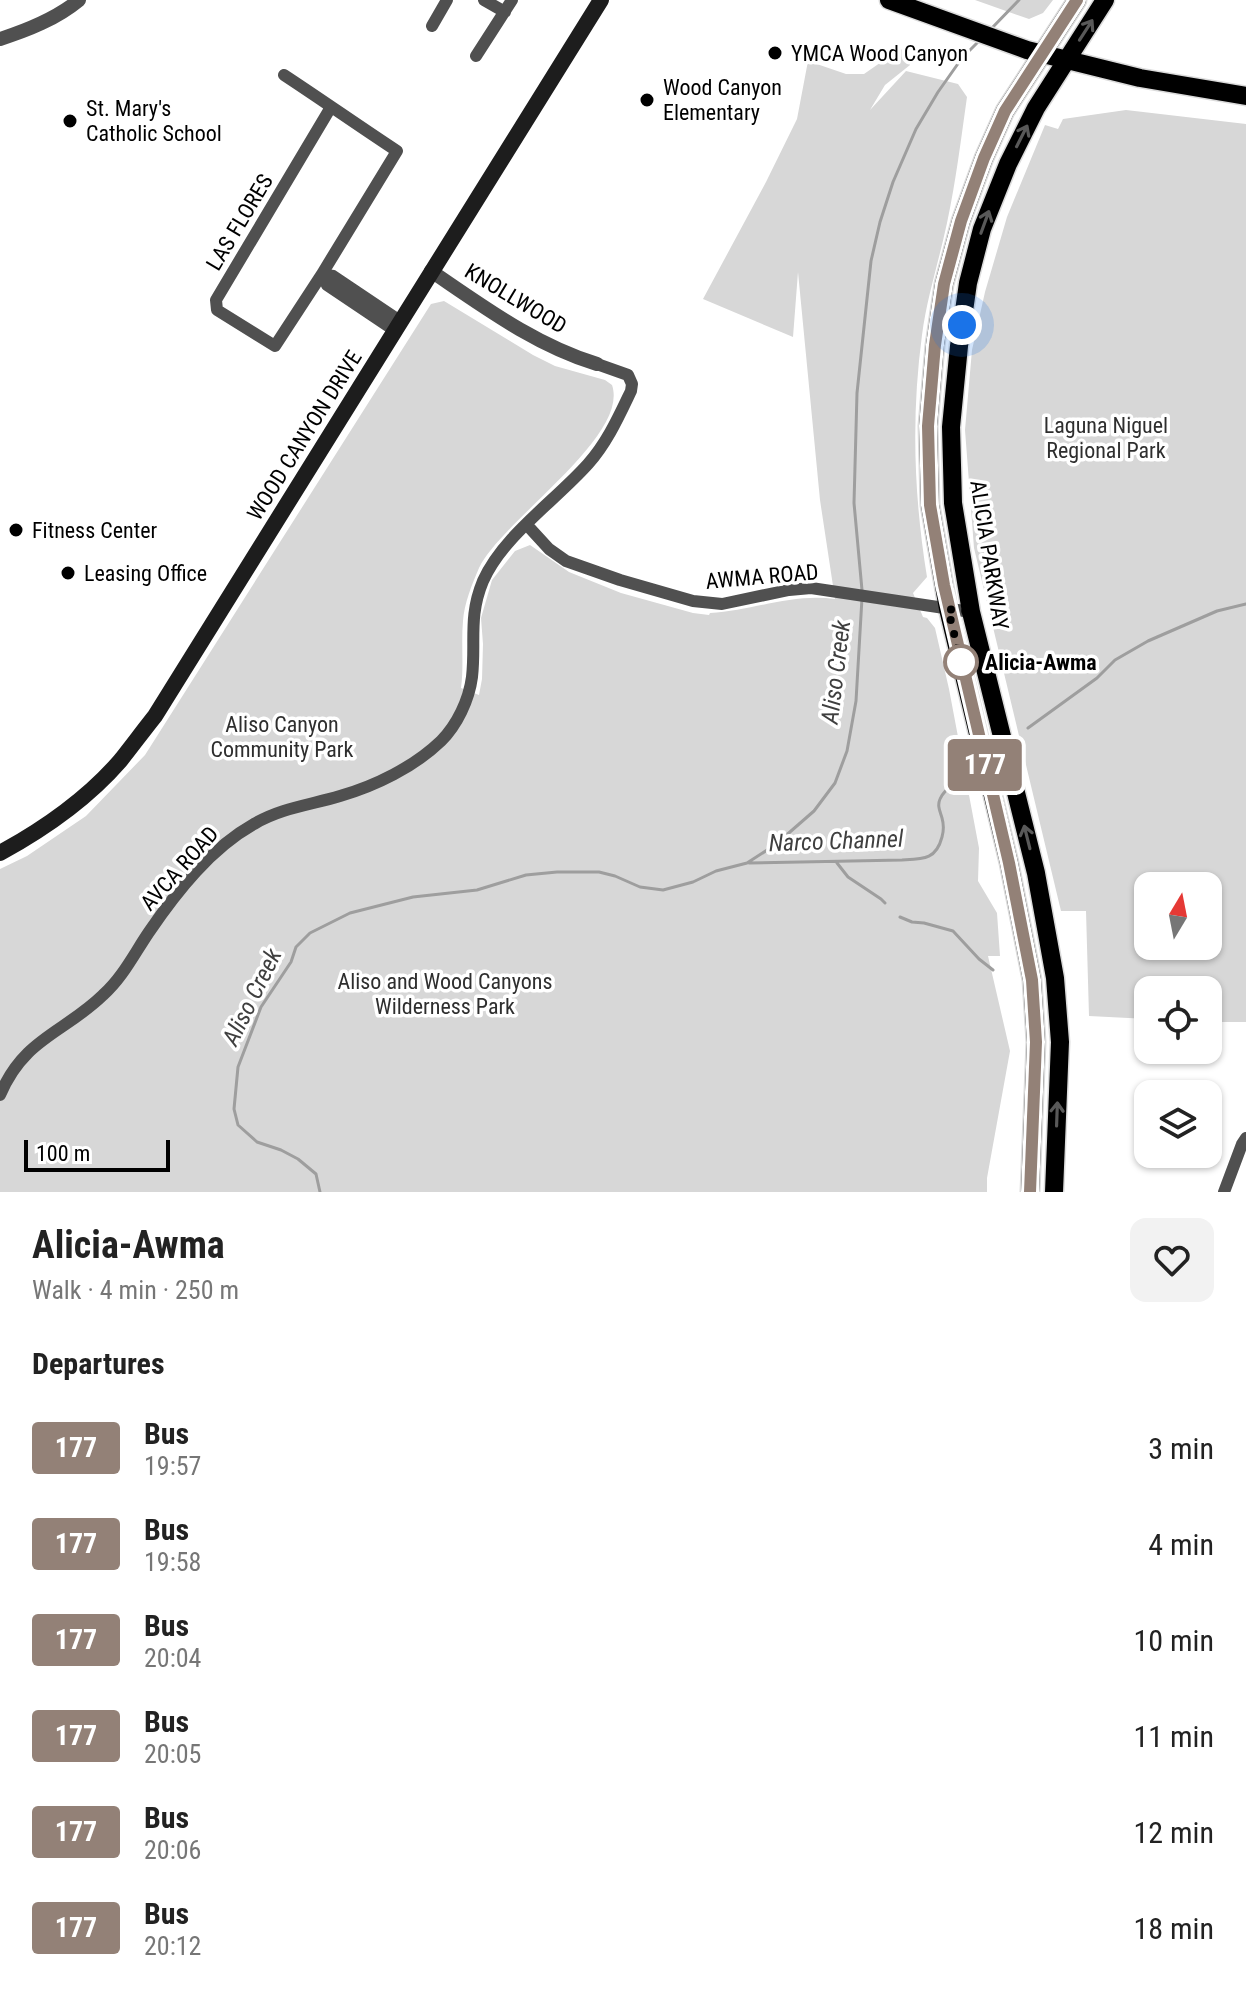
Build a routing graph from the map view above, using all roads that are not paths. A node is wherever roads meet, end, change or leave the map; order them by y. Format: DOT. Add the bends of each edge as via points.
graph roads {
  1 [pos="79,0"];
  2 [pos="447,0"];
  3 [pos="484,0"];
  4 [pos="512,0"];
  5 [pos="601,0"];
  6 [pos="889,0"];
  7 [pos="1077,0"];
  8 [pos="1105,0"];
  9 [pos="505,12"];
  10 [pos="432,26"];
  11 [pos="0,39"];
  12 [pos="1034,52"];
  13 [pos="476,56"];
  14 [pos="1066,60"];
  15 [pos="284,75"];
  16 [pos="1246,96"];
  17 [pos="331,107"];
  18 [pos="431,271"];
  19 [pos="322,274"];
  20 [pos="397,326"];
  21 [pos="597,364"];
  22 [pos="527,525"];
  23 [pos="948,609"];
  24 [pos="971,612"];
  25 [pos="0,853"];
  26 [pos="0,1095"];
  27 [pos="1246,1138"];
  28 [pos="1030,1192"];
  29 [pos="1054,1192"];
  30 [pos="1224,1192"];
  1 -- 11 [label="street" via="35,27"];
  2 -- 10 [label="street"];
  3 -- 9 [label="street"];
  4 -- 9 [label="street"];
  5 -- 18 [label="main road, WOOD CANYON DRIVE"];
  6 -- 12 [label="main road"];
  7 -- 12 [label="main road"];
  14 -- 8 [label="main road, ALICIA PARKWAY, one-way"];
  9 -- 13 [label="street"];
  12 -- 14 [label="main road"];
  12 -- 23 [label="main road" via="984,158 944,284 928,426 930,505"];
  14 -- 16 [label="main road"];
  24 -- 14 [label="main road, ALICIA PARKWAY, one-way" via="953,503 951,427 968,283 1008,164"];
  15 -- 17 [label="street, LAS FLORES"];
  17 -- 19 [label="street, LAS FLORES" via="397,151"];
  17 -- 19 [label="street, LAS FLORES" via="216,300 217,310 275,346"];
  18 -- 20 [label="main road, WOOD CANYON DRIVE"];
  18 -- 21 [label="street, KNOLLWOOD" via="525,334"];
  19 -- 20 [label="street" via="333,276"];
  20 -- 25 [label="main road, WOOD CANYON DRIVE" via="155,716 92,789 56,819"];
  21 -- 22 [label="street, KNOLLWOOD" via="628,375 631,391 596,454"];
  22 -- 23 [label="street, AWMA ROAD" via="566,561 693,601 722,604 811,588"];
  22 -- 26 [label="street, AVCA ROAD" via="483,582 473,621 470,689 442,740 373,784 269,815 229,841 180,890 114,984 29,1051"];
  23 -- 24 [label="street, AWMA ROAD"];
  23 -- 28 [label="main road" via="1032,980 1036,1042"];
  29 -- 24 [label="main road, ALICIA PARKWAY, one-way" via="1060,1042 1055,978 1036,873"];
  27 -- 30 [label="street"];
}
